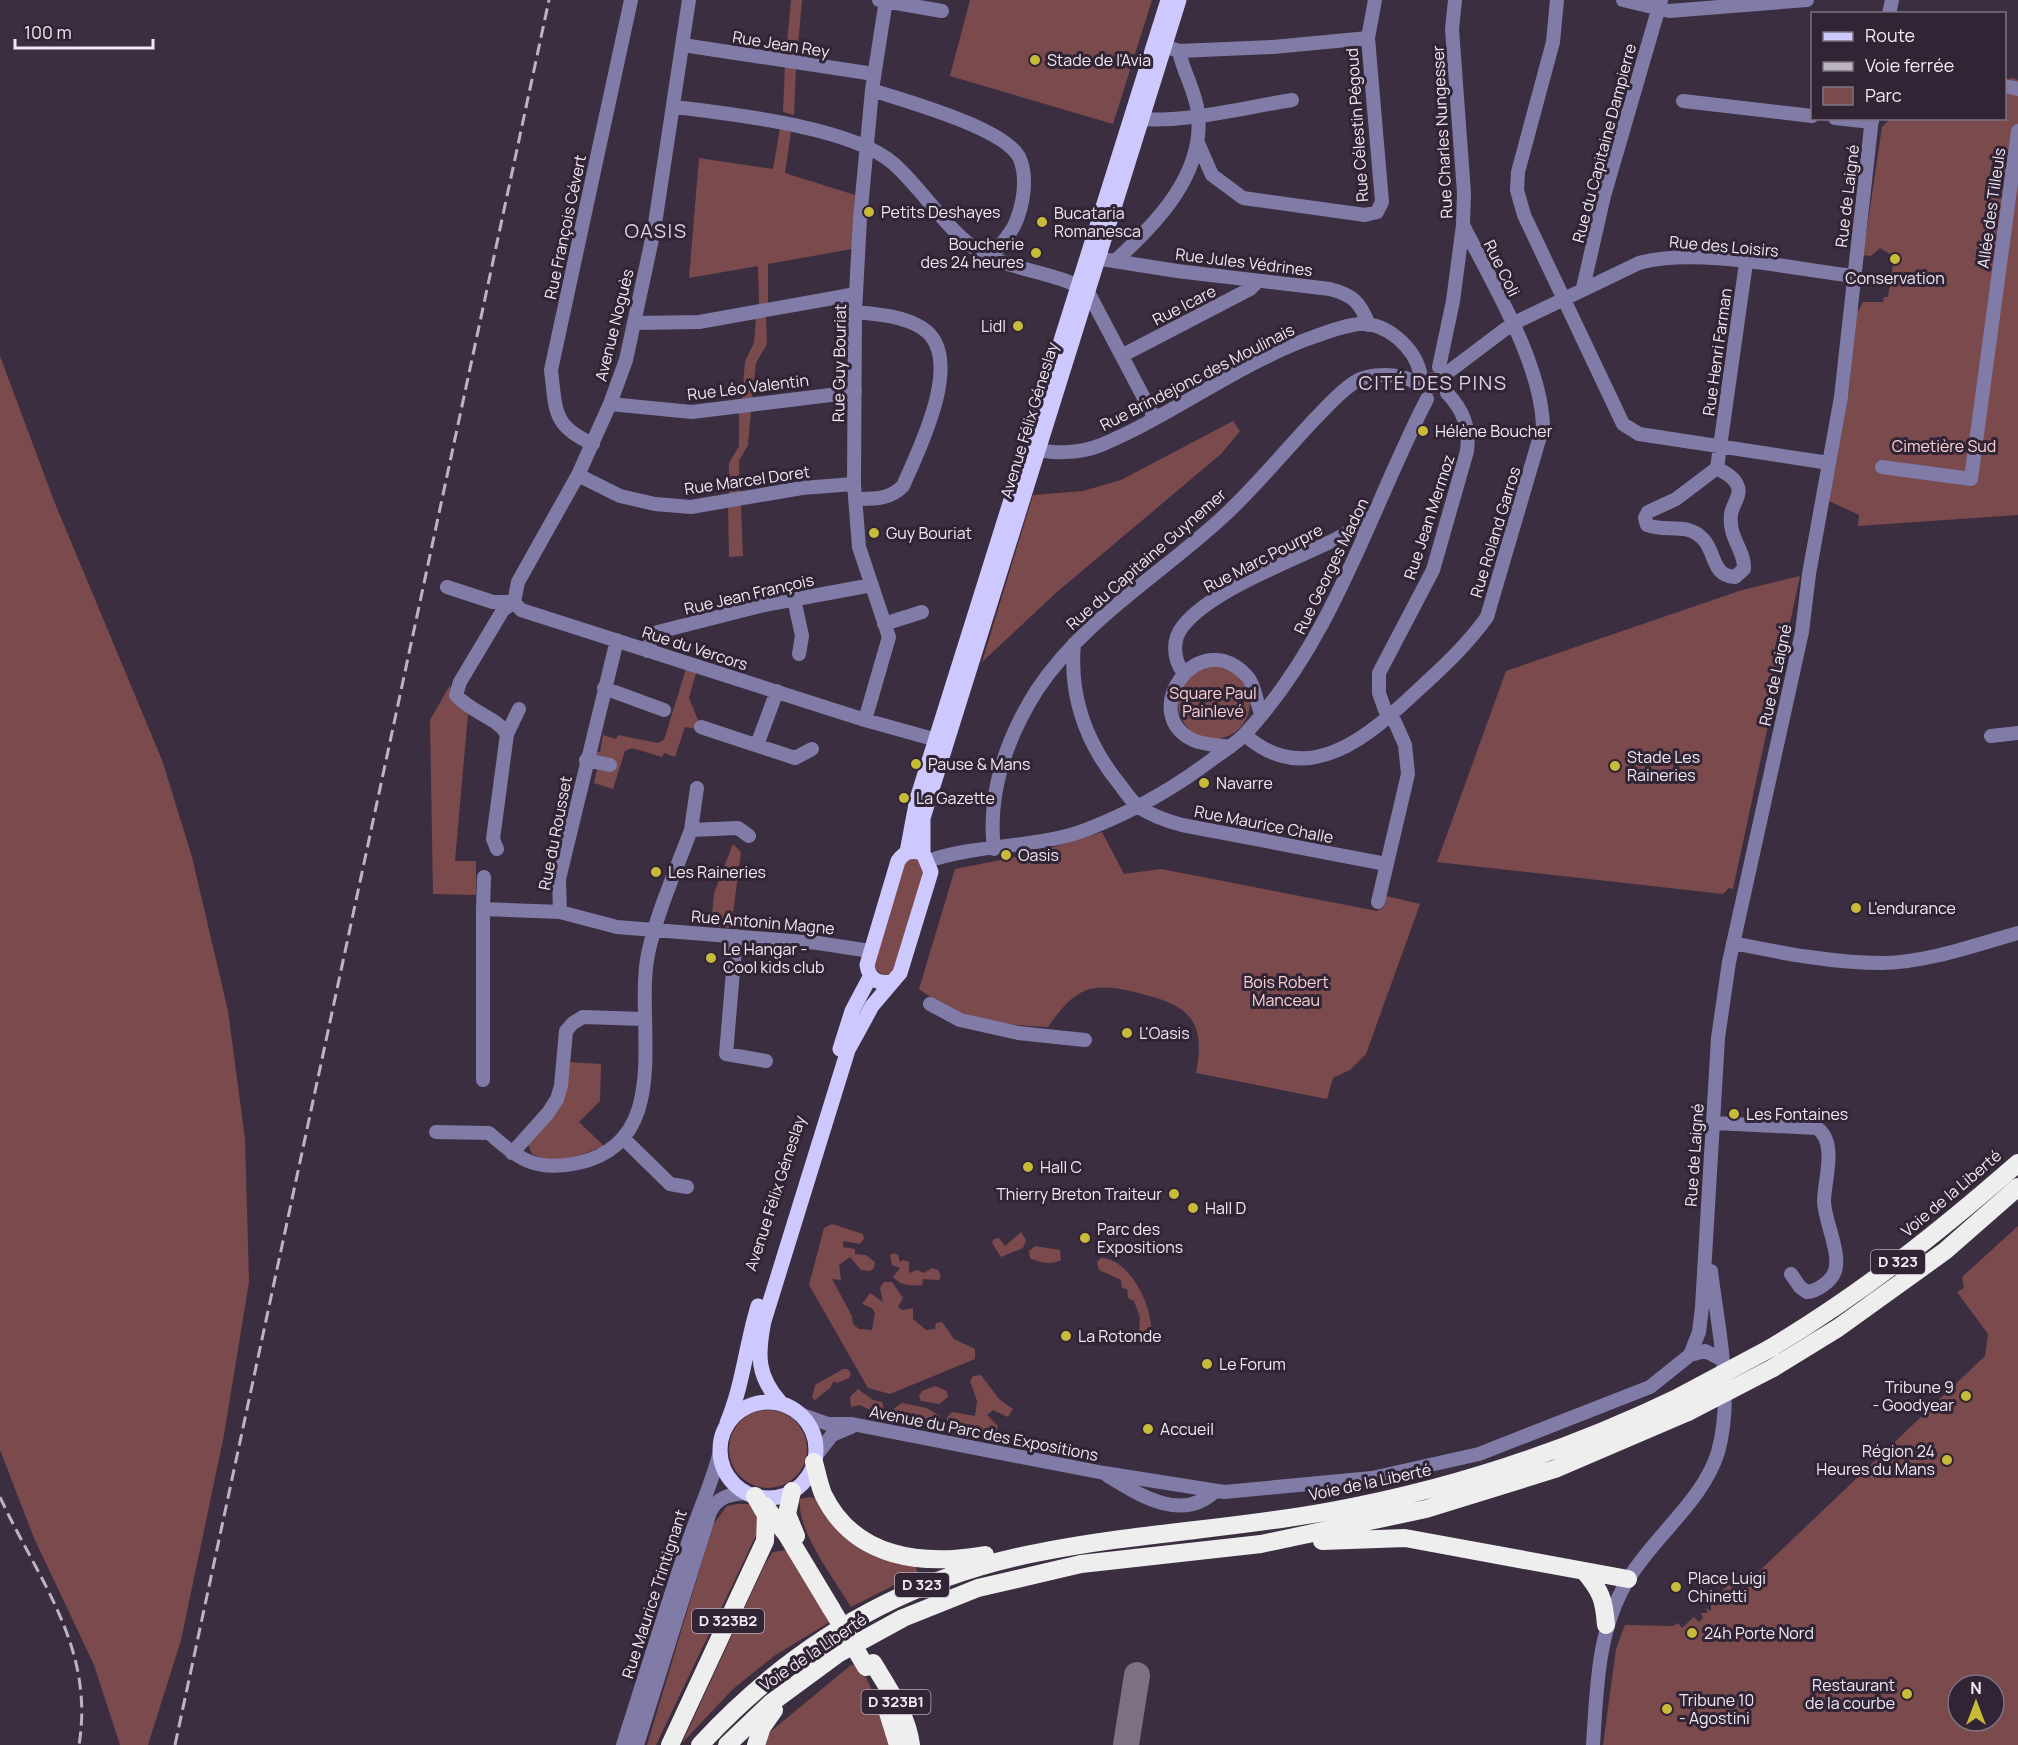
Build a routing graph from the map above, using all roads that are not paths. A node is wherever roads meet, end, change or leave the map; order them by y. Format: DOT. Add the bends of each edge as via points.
graph roads {
  1 [pos="631,0"];
  2 [pos="689,0"];
  3 [pos="1168,0"];
  4 [pos="1179,0"];
  5 [pos="1375,0"];
  6 [pos="1455,0"];
  7 [pos="1557,0"];
  8 [pos="1623,0"];
  9 [pos="1807,0"];
  10 [pos="883,1"];
  11 [pos="1660,4"];
  12 [pos="942,11"];
  13 [pos="1368,38"];
  14 [pos="683,45"];
  15 [pos="1166,47"];
  16 [pos="874,74"];
  17 [pos="872,90"];
  18 [pos="1292,100"];
  19 [pos="1683,101"];
  20 [pos="675,107"];
  21 [pos="1198,114"];
  22 [pos="1811,116"];
  23 [pos="1136,119"];
  24 [pos="1872,120"];
  25 [pos="2018,131"];
  26 [pos="1198,143"];
  27 [pos="865,147"];
  28 [pos="1463,225"];
  29 [pos="993,256"];
  30 [pos="1093,257"];
  31 [pos="1115,261"];
  32 [pos="1746,263"];
  33 [pos="1854,276"];
  34 [pos="1258,282"];
  35 [pos="1583,288"];
  36 [pos="1083,289"];
  37 [pos="856,294"];
  38 [pos="1563,298"];
  39 [pos="855,312"];
  40 [pos="634,323"];
  41 [pos="1512,324"];
  42 [pos="1368,325"];
  43 [pos="1123,355"];
  44 [pos="1443,370"];
  45 [pos="1418,378"];
  46 [pos="855,392"];
  47 [pos="1447,393"];
  48 [pos="1426,399"];
  49 [pos="610,404"];
  50 [pos="1154,417"];
  51 [pos="593,444"];
  52 [pos="1720,446"];
  53 [pos="1033,449"];
  54 [pos="1828,463"];
  55 [pos="1882,467"];
  56 [pos="1717,468"];
  57 [pos="578,475"];
  58 [pos="854,484"];
  59 [pos="855,499"];
  60 [pos="1374,515"];
  61 [pos="872,585"];
  62 [pos="447,587"];
  63 [pos="794,599"];
  64 [pos="514,602"];
  65 [pos="922,612"];
  66 [pos="884,624"];
  67 [pos="616,640"];
  68 [pos="1074,644"];
  69 [pos="647,651"];
  70 [pos="799,654"];
  71 [pos="1183,672"];
  72 [pos="604,688"];
  73 [pos="777,691"];
  74 [pos="519,709"];
  75 [pos="664,710"];
  76 [pos="1261,713"];
  77 [pos="1390,716"];
  78 [pos="865,720"];
  79 [pos="701,727"];
  80 [pos="2018,733"];
  81 [pos="507,734"];
  82 [pos="1245,735"];
  83 [pos="1991,736"];
  84 [pos="941,741"];
  85 [pos="757,745"];
  86 [pos="1230,747"];
  87 [pos="812,749"];
  88 [pos="586,760"];
  89 [pos="610,765"];
  90 [pos="698,788"];
  91 [pos="1139,807"];
  92 [pos="691,830"];
  93 [pos="749,836"];
  94 [pos="497,849"];
  95 [pos="993,849"];
  96 [pos="920,855"];
  97 [pos="1386,864"];
  98 [pos="484,877"];
  99 [pos="1378,902"];
  100 [pos="483,909"];
  101 [pos="560,912"];
  102 [pos="654,930"];
  103 [pos="2018,933"];
  104 [pos="736,936"];
  105 [pos="1733,943"];
  106 [pos="870,951"];
  107 [pos="870,977"];
  108 [pos="891,982"];
  109 [pos="930,1004"];
  110 [pos="644,1019"];
  111 [pos="1085,1040"];
  112 [pos="766,1061"];
  113 [pos="483,1080"];
  114 [pos="1714,1123"];
  115 [pos="436,1132"];
  116 [pos="623,1138"];
  117 [pos="512,1153"];
  118 [pos="2018,1163"];
  119 [pos="687,1187"];
  120 [pos="2018,1187"];
  121 [pos="1707,1236"];
  122 [pos="1791,1274"];
  123 [pos="1690,1355"];
  124 [pos="1721,1359"];
  125 [pos="781,1403"];
  126 [pos="1684,1405"];
  127 [pos="800,1414"];
  128 [pos="727,1423"];
  129 [pos="859,1426"];
  130 [pos="719,1455"];
  131 [pos="815,1460"];
  132 [pos="1104,1473"];
  133 [pos="1158,1480"];
  134 [pos="792,1491"];
  135 [pos="1215,1491"];
  136 [pos="751,1495"];
  137 [pos="1153,1502"];
  138 [pos="1137,1538"];
  139 [pos="1261,1544"];
  140 [pos="1584,1571"];
  141 [pos="1628,1579"];
  142 [pos="834,1606"];
  143 [pos="1606,1625"];
  144 [pos="869,1665"];
  145 [pos="799,1682"];
  146 [pos="623,1745"];
  147 [pos="637,1745"];
  148 [pos="670,1745"];
  149 [pos="700,1745"];
  150 [pos="727,1745"];
  151 [pos="756,1745"];
  152 [pos="898,1745"];
  153 [pos="911,1745"];
  154 [pos="1593,1745"];
  1 -- 51 [label="street, Rue François Cévert" via="551,370 560,421 572,435"];
  2 -- 14 [label="street, Avenue Noguès"];
  3 -- 15 [label="main road, Avenue Félix Géneslay"];
  4 -- 15 [label="main road, Avenue Félix Géneslay"];
  5 -- 13 [label="street, Rue Célestin Pégoud"];
  6 -- 28 [label="street, Rue Charles Nungesser" via="1452,29"];
  7 -- 38 [label="street" via="1553,42 1518,172 1517,190 1524,215"];
  8 -- 11 [label="street"];
  9 -- 11 [label="street" via="1669,11"];
  10 -- 12 [label="street"];
  10 -- 16 [label="street, Rue Guy Bouriat"];
  11 -- 35 [label="street, Rue du Capitaine Dampierre" via="1604,196"];
  13 -- 15 [label="street" via="1273,47"];
  13 -- 26 [label="street, Rue Célestin Pégoud" via="1382,202 1377,212 1365,215 1243,198 1212,175"];
  14 -- 16 [label="street, Rue Jean Rey"];
  14 -- 20 [label="street, Avenue Noguès"];
  15 -- 21 [label="street"];
  15 -- 23 [label="main road, Avenue Félix Géneslay"];
  16 -- 17 [label="street, Rue Guy Bouriat"];
  17 -- 27 [label="street, Rue Guy Bouriat"];
  17 -- 29 [label="street" via="954,117 1005,141 1020,158 1025,188 1014,226"];
  18 -- 21 [label="street"];
  19 -- 22 [label="street"];
  20 -- 27 [label="street" via="787,122"];
  20 -- 40 [label="street, Avenue Noguès"];
  21 -- 23 [label="street"];
  21 -- 26 [label="street"];
  23 -- 30 [label="main road, Avenue Félix Géneslay"];
  24 -- 33 [label="street, Rue de Laigné"];
  25 -- 55 [label="street, Allée des Tilleuls" via="1971,479"];
  26 -- 31 [label="street" via="1170,204 1155,224"];
  27 -- 29 [label="street" via="893,163 962,237"];
  27 -- 37 [label="street, Rue Guy Bouriat"];
  28 -- 41 [label="street, Rue Coli"];
  28 -- 44 [label="street, Rue Charles Nungesser"];
  29 -- 36 [label="street"];
  30 -- 31 [label="street, Rue Jules Védrines"];
  30 -- 36 [label="main road, Avenue Félix Géneslay"];
  31 -- 34 [label="street, Rue Jules Védrines"];
  32 -- 33 [label="street, Rue des Loisirs"];
  32 -- 35 [label="street, Rue des Loisirs" via="1657,258"];
  32 -- 52 [label="street, Rue Henri Farman"];
  33 -- 54 [label="street, Rue de Laigné"];
  34 -- 42 [label="street, Rue Jules Védrines" via="1349,294 1360,306"];
  34 -- 43 [label="street, Rue Icare"];
  35 -- 38 [label="street, Rue des Loisirs"];
  36 -- 43 [label="street"];
  36 -- 53 [label="main road, Avenue Félix Géneslay"];
  37 -- 39 [label="street, Rue Guy Bouriat"];
  37 -- 40 [label="street" via="699,322"];
  38 -- 41 [label="street, Rue des Loisirs"];
  38 -- 52 [label="street" via="1623,424 1630,430"];
  39 -- 46 [label="street, Rue Guy Bouriat"];
  39 -- 59 [label="street" via="892,317 922,328 936,342 941,370 936,407 903,486 893,495 876,500"];
  40 -- 49 [label="street, Avenue Noguès"];
  41 -- 44 [label="street, Rue des Loisirs"];
  41 -- 77 [label="street, Rue Roland Garros" via="1542,401 1543,426 1506,557 1487,617 1469,643"];
  42 -- 45 [label="street" via="1384,329 1402,342 1418,362"];
  42 -- 50 [label="street, Rue Brindejonc des Moulinais" via="1333,330 1286,346"];
  43 -- 50 [label="street"];
  44 -- 45 [label="street" via="1430,367"];
  44 -- 47 [label="street" via="1450,380"];
  45 -- 48 [label="street" via="1419,393"];
  45 -- 68 [label="street, Rue du Capitaine Guynemer" via="1387,375 1356,381 1330,403 1226,515"];
  46 -- 49 [label="street, Rue Léo Valentin" via="692,412"];
  46 -- 58 [label="street, Rue Guy Bouriat"];
  47 -- 48 [label="street" via="1436,400"];
  47 -- 77 [label="street, Rue Jean Mermoz" via="1465,419 1467,451 1433,570 1379,673 1379,693"];
  48 -- 60 [label="street, Rue Georges Madon"];
  49 -- 51 [label="street, Avenue Noguès"];
  50 -- 53 [label="street, Rue Brindejonc des Moulinais" via="1099,446 1055,454"];
  51 -- 57 [label="street, Avenue Noguès"];
  52 -- 54 [label="street"];
  52 -- 56 [label="street, Rue Henri Farman"];
  53 -- 84 [label="main road, Avenue Félix Géneslay"];
  54 -- 105 [label="street, Rue de Laigné" via="1802,632"];
  56 -- 56 [label="street" via="1738,485 1731,514 1732,532 1744,569 1736,577 1724,575 1696,532 1683,527 1656,528 1647,525 1645,519 1648,512 1676,499"];
  57 -- 58 [label="street, Rue Marcel Doret" via="620,496 691,507 802,488"];
  57 -- 64 [label="street, Avenue Noguès" via="518,582"];
  58 -- 59 [label="street, Rue Guy Bouriat"];
  59 -- 61 [label="street, Rue Guy Bouriat" via="859,547"];
  60 -- 71 [label="street, Rue Marc Pourpre" via="1341,537 1247,582 1196,614 1182,626 1177,637 1176,657"];
  60 -- 76 [label="street, Rue Georges Madon" via="1318,634 1291,678"];
  61 -- 63 [label="street, Rue Jean François"];
  61 -- 66 [label="street, Rue Guy Bouriat"];
  62 -- 64 [label="street, Rue du Vercors" via="493,602"];
  63 -- 69 [label="street, Rue Jean François" via="654,633"];
  63 -- 70 [label="street" via="802,636"];
  64 -- 67 [label="street, Rue du Vercors" via="521,610"];
  64 -- 81 [label="street" via="503,610 456,695 462,703 501,725"];
  65 -- 66 [label="street"];
  66 -- 78 [label="street, Rue Guy Bouriat" via="889,637"];
  67 -- 69 [label="street, Rue du Vercors"];
  67 -- 72 [label="street, Rue du Rousset"];
  68 -- 91 [label="street" via="1073,685 1083,726 1107,770"];
  68 -- 95 [label="street, Rue du Capitaine Guynemer" via="1036,692 1006,751 992,808"];
  69 -- 73 [label="street, Rue du Vercors"];
  71 -- 76 [label="street" via="1208,661 1234,666 1252,684"];
  71 -- 86 [label="street" via="1171,704 1179,728 1194,740"];
  72 -- 75 [label="street"];
  72 -- 88 [label="street, Rue du Rousset"];
  73 -- 78 [label="street, Rue du Vercors"];
  73 -- 85 [label="street"];
  74 -- 81 [label="street"];
  76 -- 82 [label="street, Rue Georges Madon"];
  77 -- 82 [label="street, Rue Roland Garros" via="1360,740 1311,758 1271,753"];
  77 -- 97 [label="street, Rue Jean Mermoz" via="1405,745 1408,774"];
  78 -- 84 [label="street, Rue du Vercors"];
  79 -- 85 [label="street"];
  80 -- 83 [label="street"];
  81 -- 94 [label="street" via="493,840"];
  82 -- 86 [label="street"];
  84 -- 96 [label="main road, Avenue Félix Géneslay" via="912,816"];
  85 -- 87 [label="street" via="795,758"];
  86 -- 91 [label="street"];
  88 -- 89 [label="street, Rue du Rousset"];
  88 -- 101 [label="street, Rue du Rousset" via="559,879"];
  90 -- 92 [label="street"];
  91 -- 95 [label="street" via="1085,830 1039,843"];
  91 -- 97 [label="street, Rue Maurice Challe" via="1182,825"];
  92 -- 93 [label="street" via="738,828"];
  92 -- 102 [label="street"];
  95 -- 96 [label="street"];
  96 -- 106 [label="main road" via="898,861"];
  96 -- 108 [label="main road, Avenue Félix Géneslay" via="931,872 900,973"];
  97 -- 99 [label="street, Rue Jean Mermoz"];
  98 -- 100 [label="street"];
  100 -- 101 [label="street, Rue Antonin Magne"];
  100 -- 113 [label="street"];
  101 -- 102 [label="street, Rue Antonin Magne" via="616,927"];
  102 -- 104 [label="street, Rue Antonin Magne"];
  102 -- 110 [label="street" via="644,981"];
  103 -- 105 [label="street" via="1943,954 1885,963 1818,958"];
  104 -- 106 [label="street, Rue Antonin Magne"];
  104 -- 112 [label="street" via="726,1054"];
  105 -- 114 [label="street, Rue de Laigné" via="1718,1038"];
  106 -- 107 [label="main road"];
  107 -- 108 [label="main road"];
  107 -- 128 [label="main road, Avenue Félix Géneslay" via="848,1022 781,1228 749,1335 741,1386"];
  108 -- 125 [label="main road, Avenue Félix Géneslay" via="867,1013 845,1057 764,1321 758,1352 760,1372"];
  109 -- 111 [label="street" via="960,1020 1018,1033"];
  110 -- 116 [label="street" via="646,1082 640,1109"];
  110 -- 117 [label="street" via="583,1017 573,1023 566,1031 557,1099"];
  114 -- 121 [label="street, Rue de Laigné"];
  114 -- 122 [label="street" via="1816,1128 1824,1133 1828,1143 1824,1204 1835,1272 1825,1284 1807,1292"];
  115 -- 117 [label="street" via="489,1133"];
  116 -- 117 [label="street" via="592,1160 554,1168"];
  116 -- 119 [label="street" via="670,1184"];
  118 -- 126 [label="highway, Voie de la Liberté / D 323, bridge" via="1928,1240 1832,1311"];
  120 -- 126 [label="highway, Voie de la Liberté / D 323, bridge" via="1945,1251 1838,1328 1773,1368"];
  121 -- 123 [label="street" via="1699,1332"];
  121 -- 124 [label="street"];
  123 -- 124 [label="street" via="1705,1352"];
  123 -- 135 [label="street, Avenue du Parc des Expositions" via="1650,1387 1479,1454 1372,1478"];
  124 -- 141 [label="street" via="1724,1411 1717,1455 1691,1500"];
  125 -- 127 [label="main road"];
  125 -- 128 [label="main road" via="751,1404"];
  126 -- 138 [label="highway, Voie de la Liberté / D 323" via="1444,1485 1371,1503 1292,1518"];
  126 -- 139 [label="highway, Voie de la Liberté / D 323" via="1580,1459 1480,1494"];
  127 -- 129 [label="street, Avenue du Parc des Expositions" via="828,1424"];
  127 -- 131 [label="main road" via="813,1434"];
  128 -- 130 [label="main road" via="720,1438"];
  129 -- 131 [label="street, Avenue du Parc des Expositions" via="832,1436"];
  129 -- 132 [label="street, Avenue du Parc des Expositions"];
  130 -- 136 [label="main road" via="734,1484"];
  130 -- 146 [label="street, Rue Maurice Trintignant"];
  131 -- 134 [label="main road" via="810,1474"];
  131 -- 138 [label="highway" via="824,1494 851,1529 875,1546 912,1559 949,1560 1079,1539"];
  132 -- 133 [label="street, Avenue du Parc des Expositions"];
  132 -- 137 [label="street, Avenue du Parc des Expositions"];
  133 -- 135 [label="street, Avenue du Parc des Expositions"];
  133 -- 137 [label="street" via="1159,1494"];
  134 -- 136 [label="main road" via="780,1496"];
  134 -- 142 [label="highway" via="787,1506 789,1522"];
  135 -- 137 [label="street, Avenue du Parc des Expositions" via="1197,1504"];
  136 -- 142 [label="highway" via="767,1508"];
  136 -- 147 [label="street, Rue Maurice Trintignant" via="724,1497 713,1505"];
  136 -- 148 [label="highway, D 323B2" via="766,1515 765,1541"];
  138 -- 149 [label="highway, Voie de la Liberté / D 323" via="1036,1553 917,1587 810,1648 749,1695"];
  139 -- 140 [label="highway" via="1405,1538"];
  139 -- 145 [label="highway, Voie de la Liberté / D 323" via="1082,1564 978,1588 884,1627"];
  140 -- 141 [label="highway"];
  140 -- 143 [label="highway" via="1600,1590"];
  141 -- 143 [label="street"];
  142 -- 144 [label="highway, bridge"];
  143 -- 154 [label="street"];
  144 -- 152 [label="highway"];
  144 -- 153 [label="highway, D 323B1" via="898,1705"];
  145 -- 150 [label="highway, Voie de la Liberté / D 323" via="759,1713"];
  145 -- 151 [label="highway" via="762,1727"];
}
